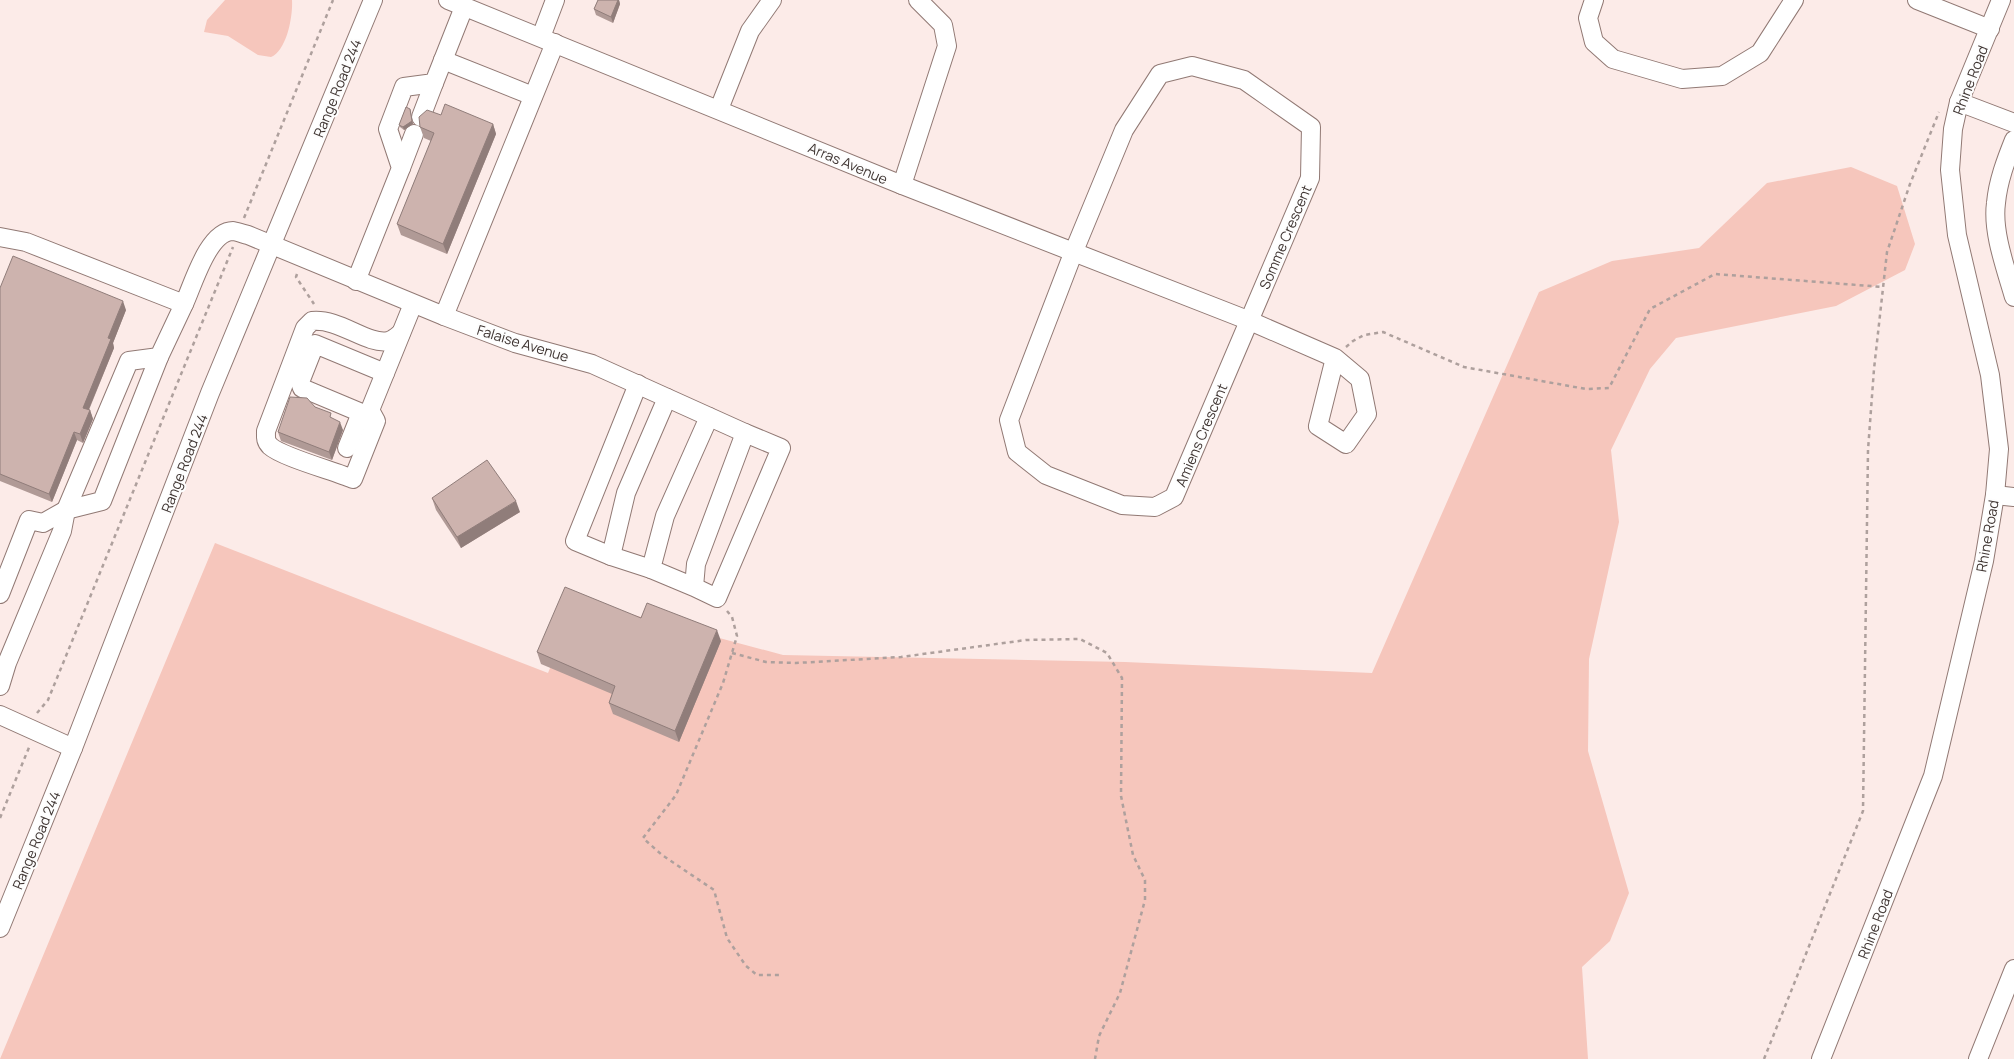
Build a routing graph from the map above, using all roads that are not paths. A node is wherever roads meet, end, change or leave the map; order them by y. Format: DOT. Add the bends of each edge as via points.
graph roads {
  1 [pos="373,0"];
  2 [pos="448,0"];
  3 [pos="555,0"];
  4 [pos="772,0"];
  5 [pos="918,0"];
  6 [pos="1594,0"];
  7 [pos="1794,0"];
  8 [pos="1917,0"];
  9 [pos="2001,0"];
  10 [pos="464,6"];
  11 [pos="1990,29"];
  12 [pos="548,40"];
  13 [pos="443,60"];
  14 [pos="431,90"];
  15 [pos="534,96"];
  16 [pos="1951,102"];
  17 [pos="719,109"];
  18 [pos="427,119"];
  19 [pos="2014,123"];
  20 [pos="417,139"];
  21 [pos="2014,140"];
  22 [pos="401,168"];
  23 [pos="2007,180"];
  24 [pos="902,186"];
  25 [pos="0,237"];
  26 [pos="272,245"];
  27 [pos="1074,251"];
  28 [pos="356,281"];
  29 [pos="2014,297"];
  30 [pos="184,304"];
  31 [pos="413,304"];
  32 [pos="444,316"];
  33 [pos="1250,321"];
  34 [pos="401,333"];
  35 [pos="159,357"];
  36 [pos="1336,358"];
  37 [pos="385,373"];
  38 [pos="638,384"];
  39 [pos="667,398"];
  40 [pos="367,412"];
  41 [pos="709,417"];
  42 [pos="745,433"];
  43 [pos="347,448"];
  44 [pos="1995,495"];
  45 [pos="2014,497"];
  46 [pos="66,510"];
  47 [pos="611,556"];
  48 [pos="651,569"];
  49 [pos="694,587"];
  50 [pos="0,594"];
  51 [pos="6,648"];
  52 [pos="0,686"];
  53 [pos="0,716"];
  54 [pos="74,748"];
  55 [pos="0,928"];
  56 [pos="2014,969"];
  57 [pos="1821,1059"];
  58 [pos="1978,1059"];
  1 -- 26 [label="street, Range Road 244"];
  2 -- 10 [label="street, Arras Avenue"];
  3 -- 12 [label="street"];
  4 -- 17 [label="street" via="750,31"];
  5 -- 24 [label="street" via="943,25 947,46"];
  6 -- 7 [label="street" via="1588,18 1594,42 1612,59 1682,79 1722,76 1760,53"];
  8 -- 11 [label="street"];
  9 -- 11 [label="street, Rhine Road"];
  10 -- 12 [label="street, Arras Avenue"];
  10 -- 13 [label="street"];
  11 -- 16 [label="street, Rhine Road"];
  12 -- 15 [label="street"];
  12 -- 17 [label="street, Arras Avenue"];
  13 -- 14 [label="street"];
  13 -- 15 [label="street"];
  14 -- 18 [label="street"];
  14 -- 22 [label="street" via="404,88 388,129"];
  15 -- 32 [label="street"];
  16 -- 19 [label="street"];
  16 -- 44 [label="street, Rhine Road" via="1950,170 1957,235 1990,375 1999,449"];
  17 -- 24 [label="street, Arras Avenue"];
  20 -- 22 [label="street"];
  21 -- 23 [label="street"];
  22 -- 28 [label="street"];
  23 -- 29 [label="street" via="1995,204 2000,248"];
  24 -- 27 [label="street, Arras Avenue"];
  25 -- 30 [label="street" via="26,242"];
  26 -- 28 [label="street, Falaise Avenue"];
  26 -- 30 [label="street, Falaise Avenue" via="239,233 225,233 211,243"];
  26 -- 54 [label="street, Range Road 244" via="207,402"];
  27 -- 33 [label="street, Arras Avenue"];
  27 -- 33 [label="street, Somme Crescent" via="1124,130 1160,74 1192,66 1244,80 1311,127 1310,178"];
  27 -- 33 [label="street, Amiens Crescent" via="1009,420 1017,452 1046,475 1063,482 1122,505 1155,508 1174,497"];
  28 -- 31 [label="street, Falaise Avenue"];
  30 -- 35 [label="street"];
  31 -- 32 [label="street, Falaise Avenue"];
  31 -- 34 [label="street"];
  32 -- 38 [label="street, Falaise Avenue" via="515,343 592,364"];
  33 -- 36 [label="street, Arras Avenue"];
  34 -- 37 [label="street"];
  34 -- 40 [label="street" via="390,341 380,342 330,321 312,321 304,328 266,431 266,441 284,453 353,479 376,421"];
  35 -- 46 [label="street" via="129,361"];
  35 -- 46 [label="street" via="102,502"];
  37 -- 40 [label="street"];
  37 -- 40 [label="street" via="315,344 300,382 302,388"];
  38 -- 39 [label="street, Falaise Avenue"];
  38 -- 47 [label="street" via="596,467 575,541"];
  39 -- 41 [label="street, Falaise Avenue"];
  39 -- 47 [label="street" via="626,493"];
  40 -- 43 [label="street" via="359,418"];
  41 -- 42 [label="street, Falaise Avenue"];
  41 -- 48 [label="street" via="665,516"];
  42 -- 49 [label="street" via="696,564"];
  42 -- 49 [label="street, Falaise Avenue" via="781,448 717,598"];
  44 -- 45 [label="street"];
  44 -- 57 [label="street, Rhine Road" via="1984,561 1933,776"];
  46 -- 50 [label="street" via="43,523 29,520"];
  46 -- 51 [label="street" via="62,531"];
  47 -- 48 [label="street"];
  48 -- 49 [label="street"];
  51 -- 52 [label="street"];
  53 -- 54 [label="street"];
  54 -- 55 [label="street, Range Road 244"];
  56 -- 58 [label="street"];
}
